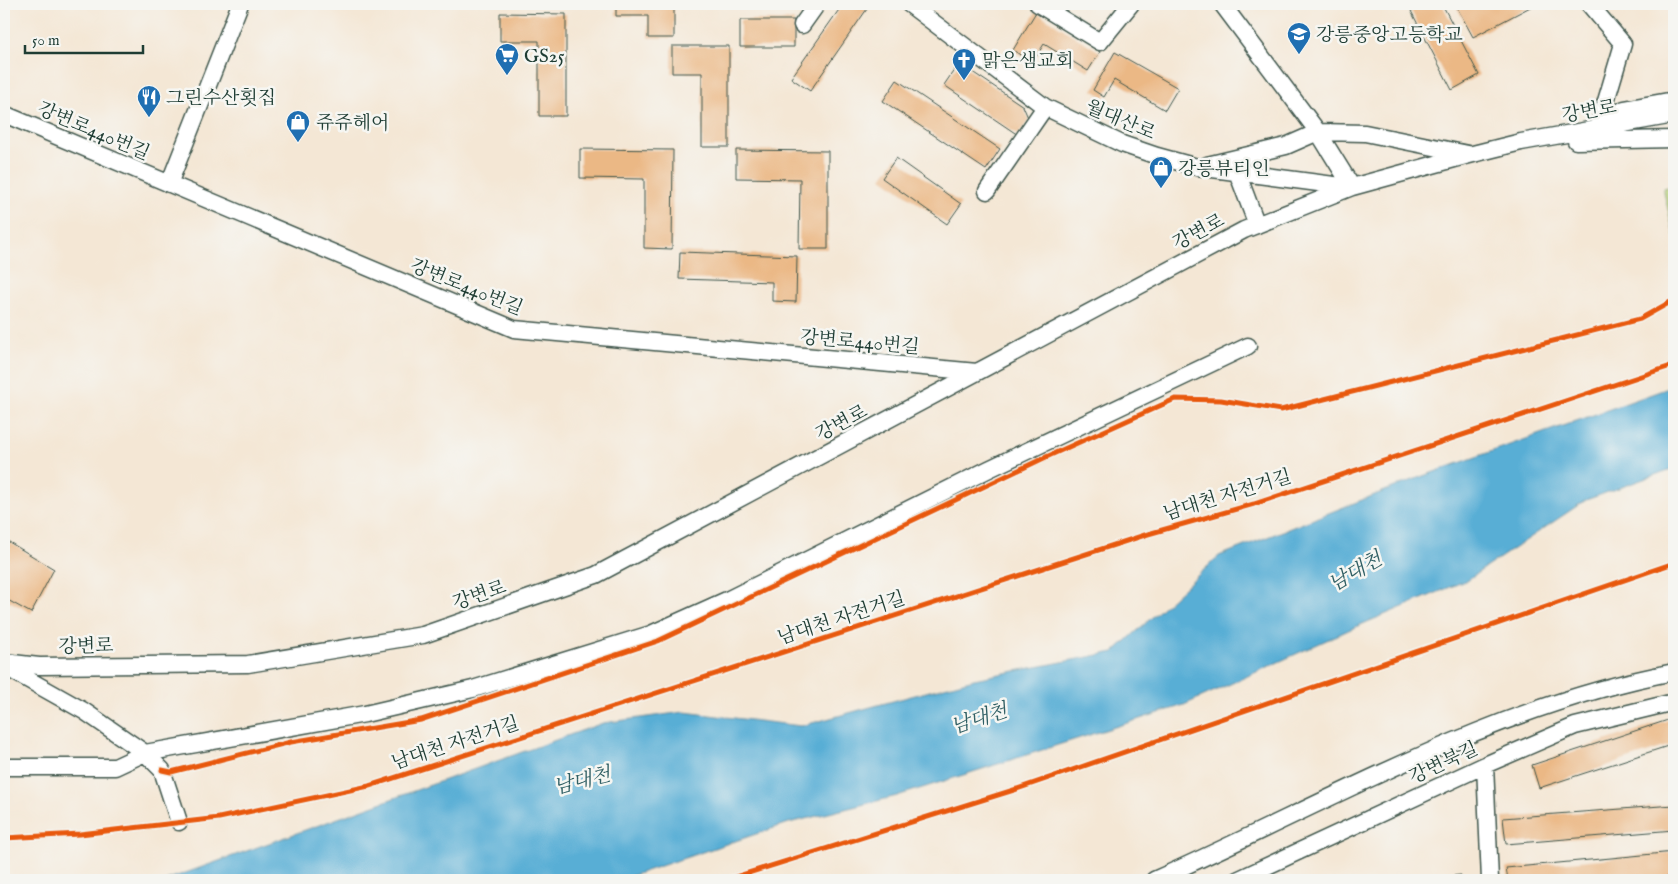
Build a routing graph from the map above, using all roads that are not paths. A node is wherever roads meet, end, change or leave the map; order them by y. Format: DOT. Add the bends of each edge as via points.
graph roads {
  1 [pos="240,4"];
  2 [pos="817,4"];
  3 [pos="910,4"];
  4 [pos="1038,4"];
  5 [pos="1131,4"];
  6 [pos="1222,4"];
  7 [pos="1589,4"];
  8 [pos="802,25"];
  9 [pos="1674,100"];
  10 [pos="1046,107"];
  11 [pos="4,114"];
  12 [pos="1674,115"];
  13 [pos="1598,128"];
  14 [pos="1318,132"];
  15 [pos="1674,139"];
  16 [pos="1521,142"];
  17 [pos="1468,155"];
  18 [pos="1197,167"];
  19 [pos="1237,172"];
  20 [pos="169,184"];
  21 [pos="1352,187"];
  22 [pos="987,191"];
  23 [pos="1257,225"];
  24 [pos="1248,346"];
  25 [pos="977,372"];
  26 [pos="4,664"];
  27 [pos="1674,672"];
  28 [pos="1674,702"];
  29 [pos="145,753"];
  30 [pos="1485,765"];
  31 [pos="4,767"];
  32 [pos="180,822"];
  33 [pos="1154,880"];
  34 [pos="1237,880"];
  35 [pos="1490,880"];
  1 -- 20 [label="street"];
  2 -- 8 [label="street"];
  3 -- 10 [label="street, 월대산로"];
  4 -- 5 [label="street" via="1100,42"];
  6 -- 14 [label="street"];
  7 -- 13 [label="street" via="1623,44"];
  9 -- 13 [label="street" via="1624,109"];
  10 -- 18 [label="street, 월대산로" via="1122,144"];
  10 -- 22 [label="street"];
  11 -- 20 [label="street, 강변로440번길"];
  12 -- 13 [label="street, 강변로"];
  13 -- 16 [label="street, 강변로"];
  14 -- 17 [label="street" via="1365,134"];
  14 -- 18 [label="street" via="1286,146"];
  14 -- 21 [label="street"];
  15 -- 16 [label="street"];
  16 -- 17 [label="street, 강변로"];
  17 -- 21 [label="street, 강변로"];
  18 -- 19 [label="street, 월대산로"];
  19 -- 21 [label="street, 월대산로"];
  19 -- 23 [label="street"];
  20 -- 25 [label="street, 강변로440번길" via="514,329"];
  21 -- 23 [label="street, 강변로"];
  23 -- 25 [label="street, 강변로"];
  24 -- 29 [label="street" via="989,468 729,599 650,634 473,690 365,714"];
  25 -- 26 [label="street, 강변로" via="596,575 423,635 248,664"];
  26 -- 29 [label="street" via="84,711"];
  27 -- 33 [label="street" via="1628,681 1520,716 1375,775"];
  28 -- 30 [label="street, 강변북길" via="1574,726"];
  29 -- 31 [label="street" via="115,767"];
  29 -- 32 [label="street" via="162,770"];
  30 -- 34 [label="street, 강변북길"];
  30 -- 35 [label="street"];
}
